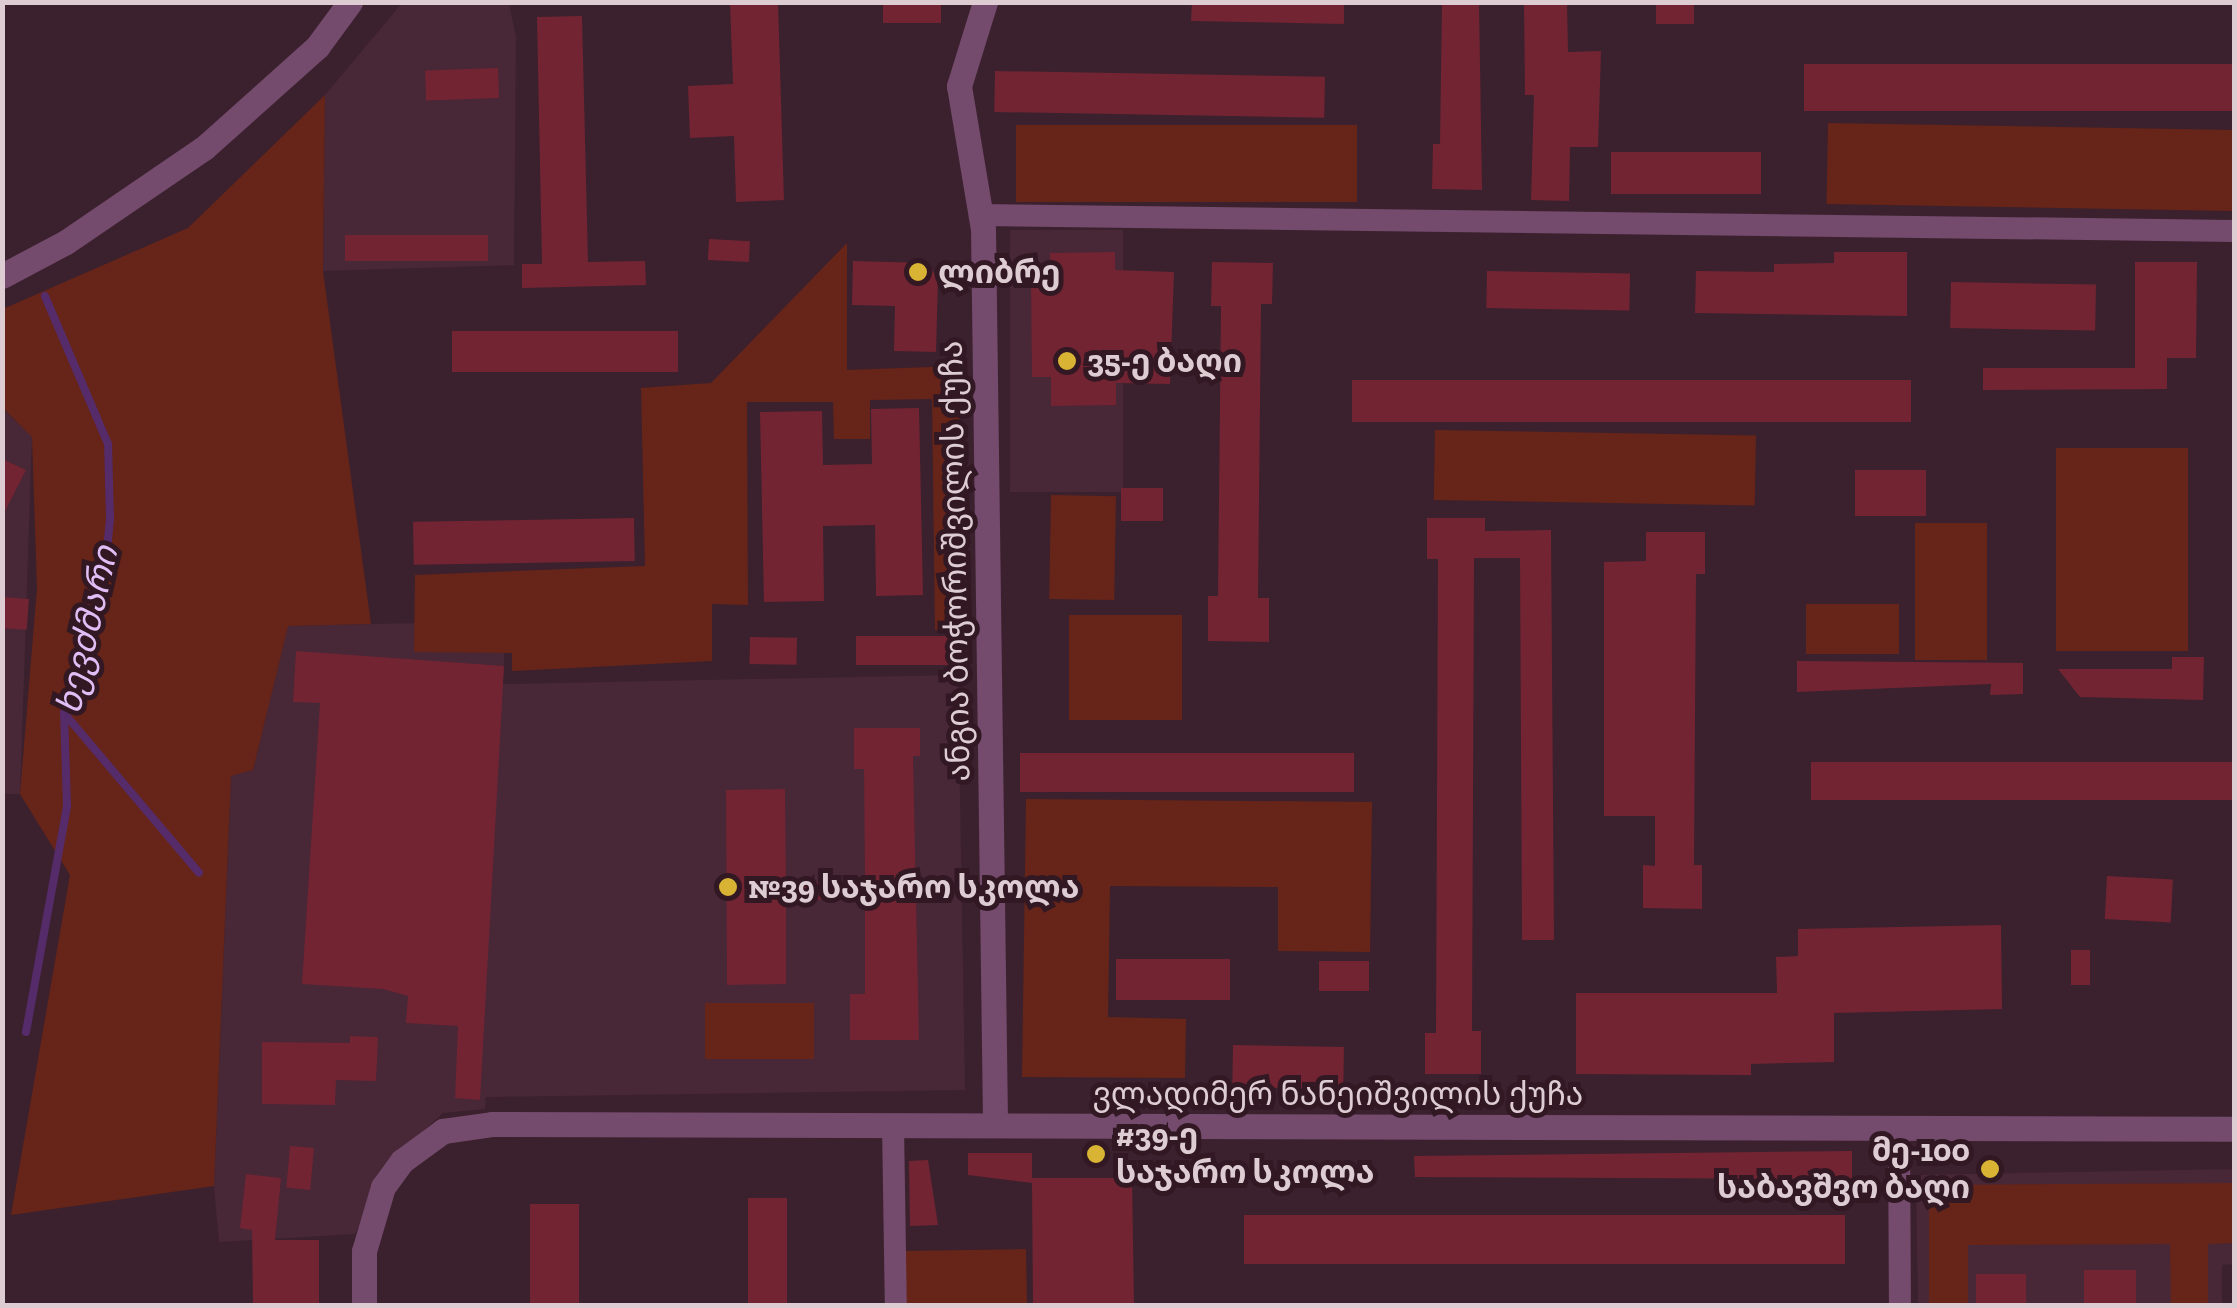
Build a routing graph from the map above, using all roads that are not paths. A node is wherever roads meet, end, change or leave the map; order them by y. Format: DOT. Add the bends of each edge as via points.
graph roads {
  1 [pos="350,2"];
  2 [pos="985,2"];
  3 [pos="983,215"];
  4 [pos="2234,231"];
  5 [pos="2,276"];
  6 [pos="892,1125"];
  7 [pos="995,1125"];
  8 [pos="1899,1128"];
  9 [pos="2234,1128"];
  10 [pos="364,1306"];
  11 [pos="896,1306"];
  12 [pos="1900,1306"];
  1 -- 5 [label="street" via="317,47 204,148 66,242"];
  2 -- 3 [label="street, ანგია ბოჭორიშვილის ქუჩა" via="959,86"];
  3 -- 4 [label="street"];
  3 -- 7 [label="street, ანგია ბოჭორიშვილის ქუჩა"];
  6 -- 7 [label="street, ვლადიმერ ნანეიშვილის ქუჩა"];
  6 -- 10 [label="street, ვლადიმერ ნანეიშვილის ქუჩა" via="492,1124 443,1131 402,1161 384,1188 364,1251"];
  6 -- 11 [label="street"];
  7 -- 8 [label="street, ვლადიმერ ნანეიშვილის ქუჩა"];
  8 -- 9 [label="street, ვლადიმერ ნანეიშვილის ქუჩა"];
  8 -- 12 [label="street"];
}
